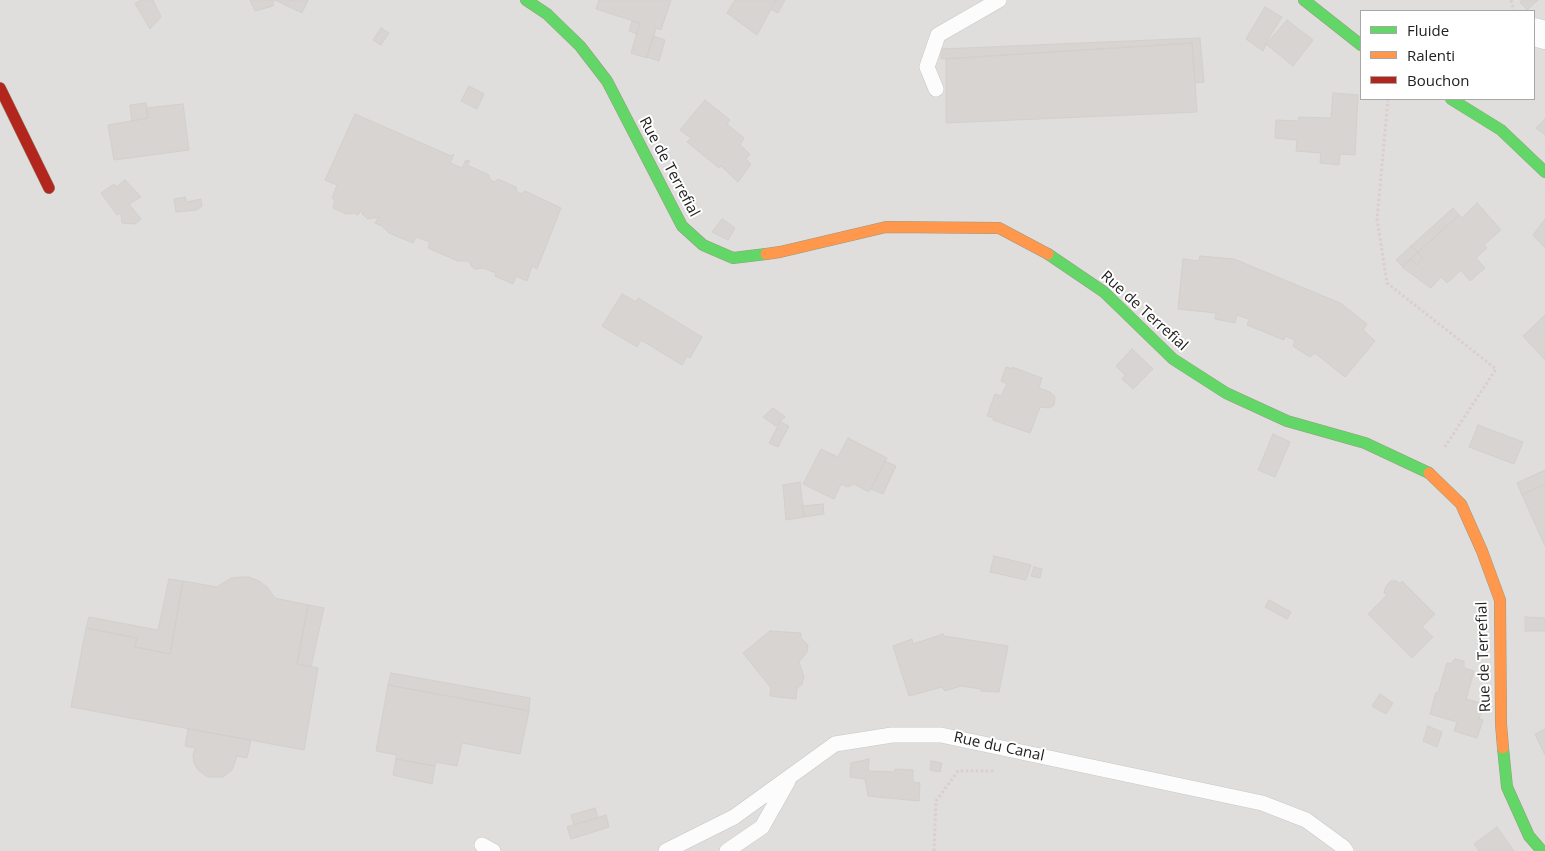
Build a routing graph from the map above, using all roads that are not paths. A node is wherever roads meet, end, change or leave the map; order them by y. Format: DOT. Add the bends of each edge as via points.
graph roads {
  1 [pos="526,0"];
  2 [pos="999,0"];
  3 [pos="1304,0"];
  4 [pos="1360,44"];
  5 [pos="0,88"];
  6 [pos="936,89"];
  7 [pos="1454,100"];
  8 [pos="1545,172"];
  9 [pos="49,188"];
  10 [pos="790,778"];
  11 [pos="666,851"];
  12 [pos="727,851"];
  13 [pos="1346,851"];
  14 [pos="1542,851"];
  1 -- 14 [label="street, Rue de Terrefial" via="547,14 580,46 607,80 682,226 702,245 733,258 780,252 886,226 999,228 1050,255 1104,292 1173,359 1226,393 1287,420 1365,443 1428,472 1461,504 1500,600 1501,724 1507,787 1528,836"];
  2 -- 6 [label="lane" via="938,35 927,67"];
  3 -- 4 [label="street"];
  5 -- 9 [label="street"];
  7 -- 8 [label="street" via="1501,130"];
  10 -- 11 [label="lane, Rue du Canal" via="734,817"];
  10 -- 12 [label="lane" via="762,827"];
  10 -- 13 [label="lane, Rue du Canal" via="835,744 892,735 941,735 1262,803 1306,820"];
}
